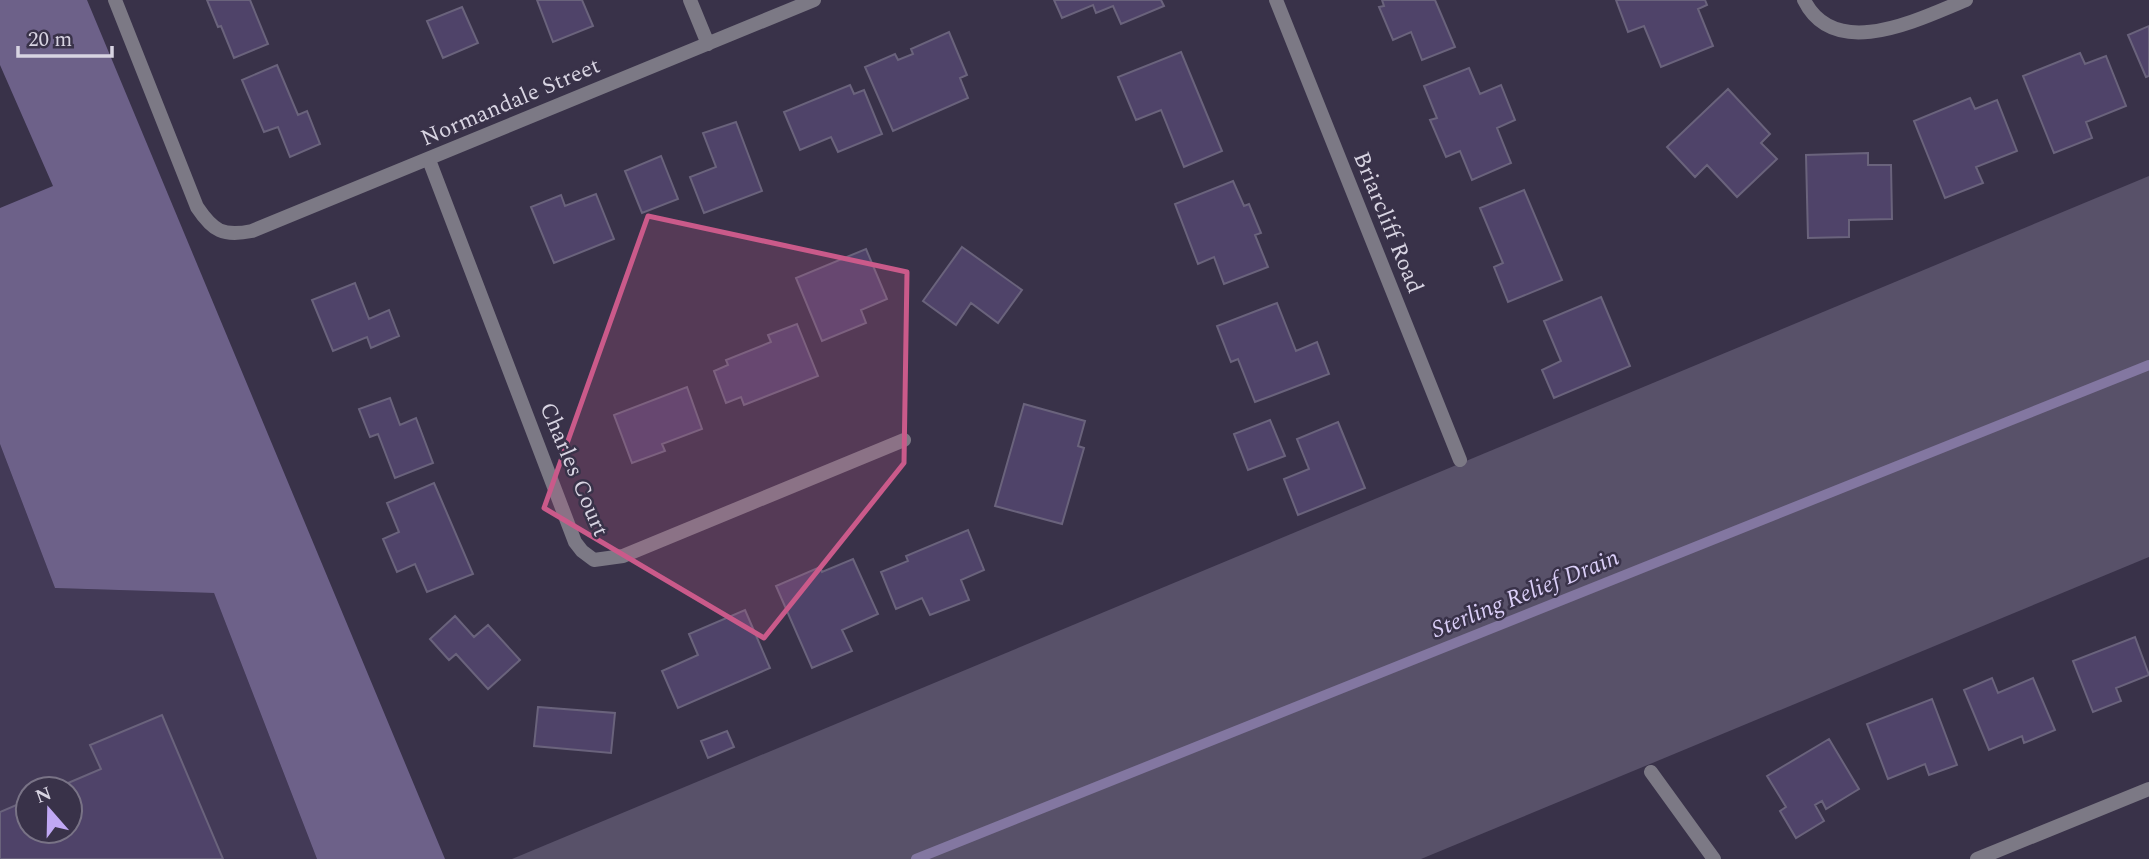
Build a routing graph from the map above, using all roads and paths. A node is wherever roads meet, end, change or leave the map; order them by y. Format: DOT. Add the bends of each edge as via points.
graph roads {
  1 [pos="115,0"];
  2 [pos="690,0"];
  3 [pos="814,0"];
  4 [pos="1276,0"];
  5 [pos="1804,0"];
  6 [pos="1966,0"];
  7 [pos="708,44"];
  8 [pos="429,160"];
  9 [pos="904,440"];
  10 [pos="1460,460"];
  11 [pos="1651,772"];
  12 [pos="2149,789"];
  13 [pos="1714,859"];
  14 [pos="1977,859"];
  1 -- 8 [label="street, Normandale Street" via="197,207 220,232 252,231"];
  2 -- 7 [label="street"];
  3 -- 7 [label="street, Normandale Street"];
  4 -- 10 [label="street, Briarcliff Road"];
  5 -- 6 [label="street" via="1832,27 1855,32 1877,32"];
  7 -- 8 [label="street, Normandale Street"];
  8 -- 9 [label="street, Charles Court" via="575,542 594,559 624,555"];
  11 -- 13 [label="street"];
  12 -- 14 [label="street"];
}
